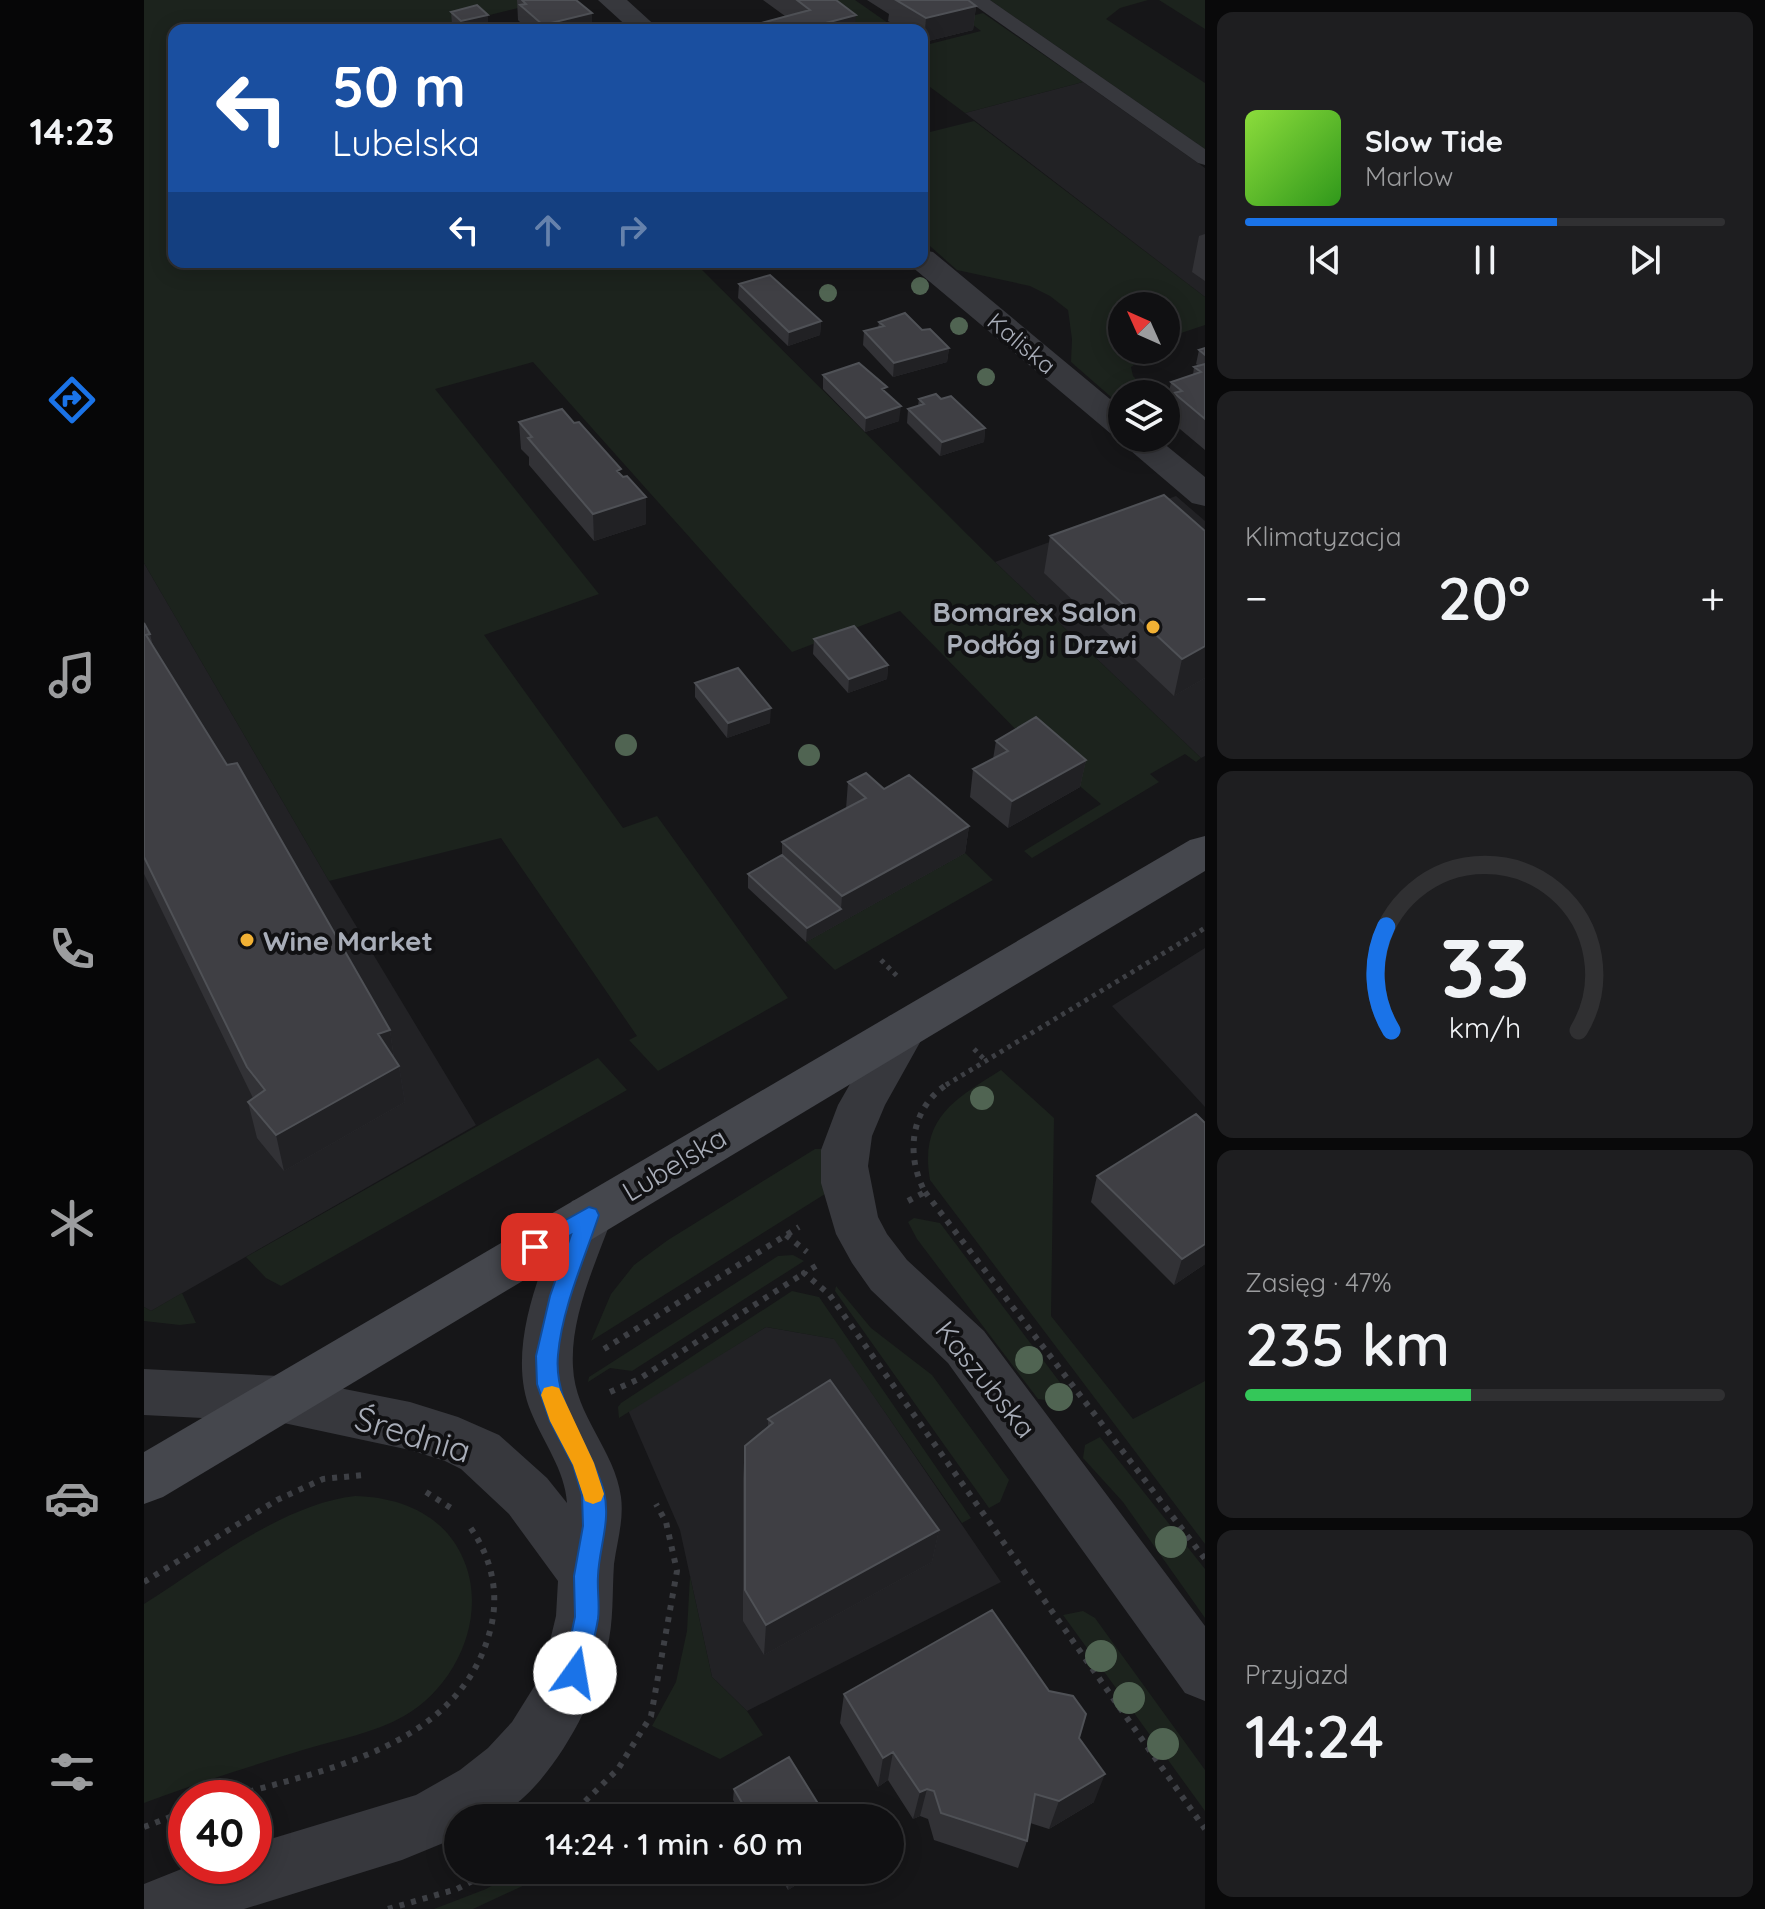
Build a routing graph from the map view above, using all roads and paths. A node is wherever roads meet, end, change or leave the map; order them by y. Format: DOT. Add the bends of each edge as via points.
graph roads {
  1 [pos="611,0"];
  2 [pos="977,0"];
  3 [pos="640,24"];
  4 [pos="1205,159"];
  5 [pos="928,264"];
  6 [pos="1108,414"];
  7 [pos="1153,452"];
  8 [pos="1205,495"];
  9 [pos="1205,851"];
  10 [pos="1205,928"];
  11 [pos="905,1028"];
  12 [pos="925,1192"];
  13 [pos="855,1212"];
  14 [pos="589,1215"];
  15 [pos="804,1273"];
  16 [pos="602,1350"];
  17 [pos="144,1392"];
  18 [pos="602,1396"];
  19 [pos="279,1399"];
  20 [pos="369,1475"];
  21 [pos="144,1480"];
  22 [pos="439,1500"];
  23 [pos="1205,1559"];
  24 [pos="586,1576"];
  25 [pos="144,1582"];
  26 [pos="1205,1673"];
  27 [pos="272,1784"];
  28 [pos="168,1818"];
  29 [pos="144,1827"];
  30 [pos="1205,1829"];
  31 [pos="466,1884"];
  32 [pos="158,1909"];
  33 [pos="388,1909"];
  1 -- 3 [label="street"];
  2 -- 4 [label="lane"];
  5 -- 6 [label="street, Kaliska"];
  7 -- 8 [label="street"];
  9 -- 11 [label="main road, Lubelska"];
  10 -- 12 [label="path" via="944,1086 922,1114 910,1152 913,1173"];
  11 -- 13 [label="street, Kaszubska" via="845,1150"];
  11 -- 14 [label="main road, Lubelska"];
  12 -- 13 [label="path"];
  12 -- 23 [label="path"];
  13 -- 15 [label="path" via="840,1242"];
  13 -- 16 [label="path"];
  13 -- 26 [label="street, Kaszubska" via="865,1243 891,1276 966,1347"];
  14 -- 19 [label="main road, Lubelska"];
  14 -- 24 [label="street" via="547,1356 548,1384 593,1495 595,1526"];
  15 -- 18 [label="path" via="639,1379"];
  15 -- 30 [label="path" via="829,1294"];
  17 -- 19 [label="street, Średnia"];
  19 -- 21 [label="main road, Lubelska"];
  19 -- 24 [label="street, Średnia" via="410,1426 480,1452 528,1496"];
  20 -- 25 [label="path" via="323,1479 289,1494"];
  22 -- 27 [label="path" via="475,1533 492,1573 492,1627 465,1685 443,1711 386,1748"];
  24 -- 32 [label="street" via="586,1617 575,1673 542,1732 487,1786 414,1826"];
  28 -- 29 [label="path"];
  31 -- 33 [label="path"];
}
